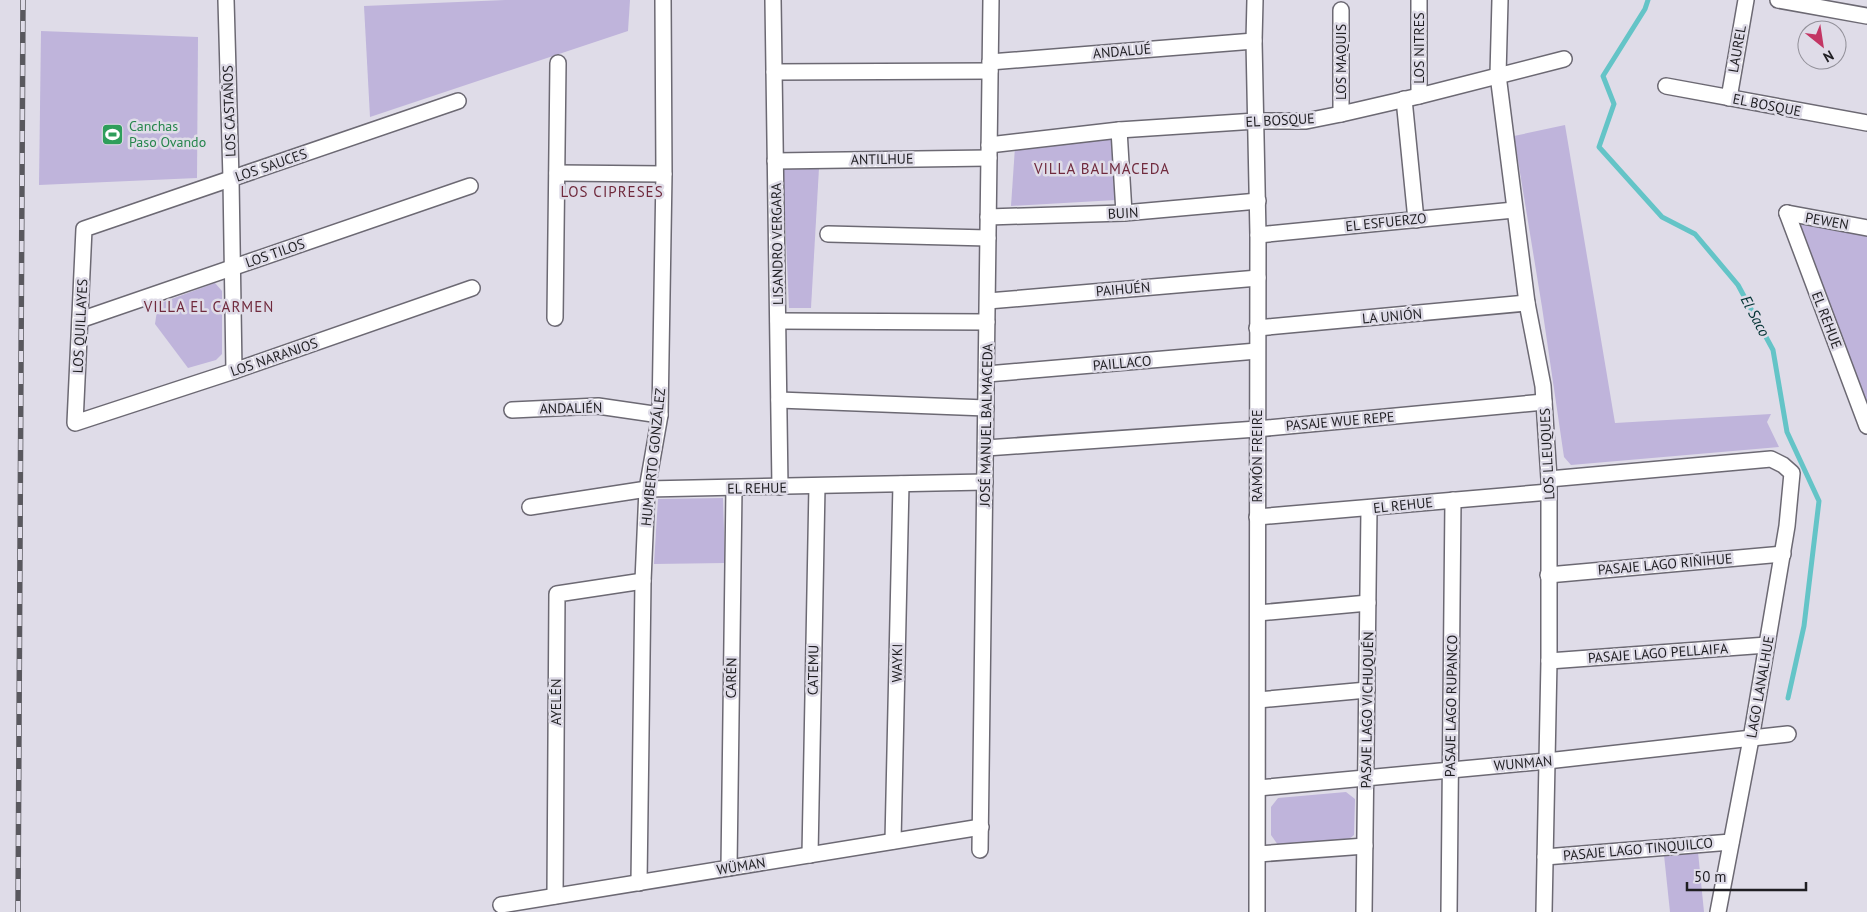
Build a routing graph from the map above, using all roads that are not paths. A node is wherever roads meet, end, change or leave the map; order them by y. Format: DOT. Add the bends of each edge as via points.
graph roads {
  1 [pos="226,0"];
  2 [pos="663,0"];
  3 [pos="773,0"];
  4 [pos="991,0"];
  5 [pos="1255,0"];
  6 [pos="1419,0"];
  7 [pos="1500,0"];
  8 [pos="1746,0"];
  9 [pos="1778,0"];
  10 [pos="1341,10"];
  11 [pos="1867,16"];
  12 [pos="1254,41"];
  13 [pos="1564,59"];
  14 [pos="558,63"];
  15 [pos="990,66"];
  16 [pos="774,72"];
  17 [pos="1498,75"];
  18 [pos="1666,86"];
  19 [pos="1419,96"];
  20 [pos="1729,98"];
  21 [pos="1404,99"];
  22 [pos="458,101"];
  23 [pos="1342,114"];
  24 [pos="1256,121"];
  25 [pos="1867,124"];
  26 [pos="1119,130"];
  27 [pos="989,151"];
  28 [pos="775,160"];
  29 [pos="557,173"];
  30 [pos="664,174"];
  31 [pos="231,178"];
  32 [pos="470,186"];
  33 [pos="1258,201"];
  34 [pos="1514,210"];
  35 [pos="1124,213"];
  36 [pos="1787,213"];
  37 [pos="988,217"];
  38 [pos="1416,220"];
  39 [pos="1867,228"];
  40 [pos="84,229"];
  41 [pos="828,234"];
  42 [pos="1258,235"];
  43 [pos="988,238"];
  44 [pos="232,268"];
  45 [pos="1258,278"];
  46 [pos="472,288"];
  47 [pos="988,301"];
  48 [pos="1527,303"];
  49 [pos="555,318"];
  50 [pos="80,320"];
  51 [pos="778,321"];
  52 [pos="987,322"];
  53 [pos="1257,328"];
  54 [pos="1257,351"];
  55 [pos="234,371"];
  56 [pos="986,374"];
  57 [pos="779,400"];
  58 [pos="1544,402"];
  59 [pos="986,408"];
  60 [pos="512,410"];
  61 [pos="660,415"];
  62 [pos="75,423"];
  63 [pos="1867,426"];
  64 [pos="1257,428"];
  65 [pos="986,448"];
  66 [pos="1783,465"];
  67 [pos="985,482"];
  68 [pos="901,484"];
  69 [pos="817,486"];
  70 [pos="1549,486"];
  71 [pos="780,487"];
  72 [pos="734,488"];
  73 [pos="647,489"];
  74 [pos="1453,500"];
  75 [pos="530,507"];
  76 [pos="1369,509"];
  77 [pos="1258,517"];
  78 [pos="1783,554"];
  79 [pos="1548,575"];
  80 [pos="643,581"];
  81 [pos="1368,603"];
  82 [pos="1258,613"];
  83 [pos="1767,645"];
  84 [pos="1549,661"];
  85 [pos="1367,690"];
  86 [pos="1258,700"];
  87 [pos="1788,734"];
  88 [pos="1751,739"];
  89 [pos="1547,760"];
  90 [pos="1451,769"];
  91 [pos="1366,777"];
  92 [pos="1258,788"];
  93 [pos="981,827"];
  94 [pos="893,841"];
  95 [pos="1731,842"];
  96 [pos="1365,846"];
  97 [pos="980,850"];
  98 [pos="810,854"];
  99 [pos="1258,854"];
  100 [pos="1545,857"];
  101 [pos="729,868"];
  102 [pos="638,883"];
  103 [pos="555,896"];
  104 [pos="501,905"];
  105 [pos="1258,912"];
  106 [pos="1364,912"];
  107 [pos="1449,912"];
  108 [pos="1544,912"];
  109 [pos="1718,912"];
  1 -- 31 [label="street, LOS CASTAÑOS"];
  2 -- 30 [label="street, HUMBERTO GONZÁLEZ"];
  3 -- 16 [label="street, LISANDRO VERGARA"];
  4 -- 15 [label="street, JOSÉ MANUEL BALMACEDA"];
  5 -- 12 [label="street, RAMÓN FREIRE"];
  6 -- 19 [label="street, LOS NITRES"];
  7 -- 17 [label="street, LOS LLEUQUES"];
  8 -- 20 [label="street, LAUREL"];
  9 -- 11 [label="street"];
  10 -- 23 [label="street, LOS MAQUIS"];
  12 -- 15 [label="street, ANDALUÉ"];
  12 -- 24 [label="street, RAMÓN FREIRE"];
  13 -- 17 [label="street, EL BOSQUE"];
  14 -- 29 [label="street"];
  15 -- 16 [label="street, ANDALUÉ"];
  15 -- 27 [label="street, JOSÉ MANUEL BALMACEDA"];
  16 -- 28 [label="street, LISANDRO VERGARA"];
  17 -- 19 [label="street, EL BOSQUE"];
  17 -- 34 [label="street, LOS LLEUQUES"];
  18 -- 20 [label="street, EL BOSQUE"];
  19 -- 21 [label="street, EL BOSQUE"];
  20 -- 25 [label="street, EL BOSQUE"];
  21 -- 23 [label="street, EL BOSQUE"];
  21 -- 38 [label="street"];
  22 -- 31 [label="street, LOS SAUCES"];
  23 -- 24 [label="street, EL BOSQUE" via="1306,120"];
  24 -- 26 [label="street, EL BOSQUE"];
  24 -- 33 [label="street, RAMÓN FREIRE"];
  26 -- 27 [label="street, EL BOSQUE"];
  26 -- 35 [label="street"];
  27 -- 28 [label="street, ANTILHUE"];
  27 -- 37 [label="street, JOSÉ MANUEL BALMACEDA"];
  28 -- 51 [label="street, LISANDRO VERGARA"];
  29 -- 30 [label="street"];
  29 -- 49 [label="street"];
  30 -- 61 [label="street, HUMBERTO GONZÁLEZ"];
  31 -- 40 [label="street, LOS SAUCES"];
  31 -- 44 [label="street, LOS CASTAÑOS"];
  32 -- 44 [label="street, LOS TILOS"];
  33 -- 35 [label="street, BUIN"];
  33 -- 42 [label="street, RAMÓN FREIRE"];
  34 -- 38 [label="street, EL ESFUERZO"];
  34 -- 48 [label="street, LOS LLEUQUES"];
  35 -- 37 [label="street, BUIN"];
  36 -- 39 [label="street, PEWEN"];
  36 -- 63 [label="street, EL REHUE"];
  37 -- 43 [label="street, JOSÉ MANUEL BALMACEDA"];
  38 -- 42 [label="street, EL ESFUERZO"];
  40 -- 50 [label="street, LOS QUILLAYES"];
  41 -- 43 [label="street"];
  42 -- 45 [label="street, RAMÓN FREIRE"];
  43 -- 47 [label="street, JOSÉ MANUEL BALMACEDA"];
  44 -- 50 [label="street, LOS TILOS"];
  44 -- 55 [label="street, LOS CASTAÑOS"];
  45 -- 47 [label="street, PAIHUÉN"];
  45 -- 53 [label="street, RAMÓN FREIRE"];
  46 -- 55 [label="street, LOS NARANJOS"];
  47 -- 52 [label="street, JOSÉ MANUEL BALMACEDA"];
  48 -- 53 [label="street, LA UNIÓN"];
  48 -- 58 [label="street, LOS LLEUQUES"];
  50 -- 62 [label="street, LOS QUILLAYES"];
  51 -- 52 [label="street"];
  51 -- 57 [label="street, LISANDRO VERGARA"];
  52 -- 56 [label="street, JOSÉ MANUEL BALMACEDA"];
  53 -- 54 [label="street, RAMÓN FREIRE"];
  54 -- 56 [label="street, PAILLACO"];
  54 -- 64 [label="street, RAMÓN FREIRE"];
  55 -- 62 [label="street, LOS NARANJOS"];
  56 -- 59 [label="street, JOSÉ MANUEL BALMACEDA"];
  57 -- 59 [label="street"];
  57 -- 71 [label="street, LISANDRO VERGARA"];
  58 -- 64 [label="street, PASAJE WUE REPE"];
  58 -- 70 [label="street, LOS LLEUQUES"];
  59 -- 65 [label="street, JOSÉ MANUEL BALMACEDA"];
  60 -- 61 [label="street, ANDALIÉN" via="598,406"];
  61 -- 73 [label="street, HUMBERTO GONZÁLEZ"];
  64 -- 65 [label="street, PASAJE WUE REPE"];
  64 -- 77 [label="street, RAMÓN FREIRE"];
  65 -- 67 [label="street, JOSÉ MANUEL BALMACEDA"];
  66 -- 70 [label="street, EL REHUE" via="1771,459 1760,459"];
  66 -- 78 [label="street, LAGO LANALHUE" via="1793,475"];
  67 -- 68 [label="street, EL REHUE"];
  67 -- 93 [label="street, JOSÉ MANUEL BALMACEDA"];
  68 -- 69 [label="street, EL REHUE"];
  68 -- 94 [label="street, WAYKI"];
  69 -- 71 [label="street, EL REHUE"];
  69 -- 98 [label="street, CATEMU"];
  70 -- 74 [label="street, EL REHUE"];
  70 -- 79 [label="street, LOS LLEUQUES"];
  71 -- 72 [label="street, EL REHUE"];
  72 -- 73 [label="street, EL REHUE"];
  72 -- 101 [label="street, CARÉN"];
  73 -- 75 [label="street, EL REHUE"];
  73 -- 80 [label="street, HUMBERTO GONZÁLEZ"];
  74 -- 76 [label="street, EL REHUE"];
  74 -- 90 [label="street, PASAJE LAGO RUPANCO"];
  76 -- 77 [label="street, EL REHUE"];
  76 -- 81 [label="street, PASAJE LAGO VICHUQUÉN"];
  77 -- 82 [label="street, RAMÓN FREIRE"];
  78 -- 79 [label="street, PASAJE LAGO RIÑIHUE"];
  78 -- 83 [label="street, LAGO LANALHUE"];
  79 -- 84 [label="street, LOS LLEUQUES"];
  80 -- 102 [label="street, HUMBERTO GONZÁLEZ"];
  80 -- 103 [label="street, AYELÉN" via="557,594"];
  81 -- 82 [label="street"];
  81 -- 85 [label="street, PASAJE LAGO VICHUQUÉN"];
  82 -- 86 [label="street, RAMÓN FREIRE"];
  83 -- 84 [label="street, PASAJE LAGO PELLAIFA"];
  83 -- 88 [label="street, LAGO LANALHUE"];
  84 -- 89 [label="street, LOS LLEUQUES"];
  85 -- 86 [label="street"];
  85 -- 91 [label="street, PASAJE LAGO VICHUQUÉN"];
  86 -- 92 [label="street, RAMÓN FREIRE"];
  87 -- 88 [label="street, WUNMAN"];
  88 -- 89 [label="street, WUNMAN"];
  88 -- 95 [label="street, LAGO LANALHUE"];
  89 -- 90 [label="street, WUNMAN"];
  89 -- 100 [label="street, LOS LLEUQUES"];
  90 -- 91 [label="street, WUNMAN"];
  90 -- 107 [label="street, PASAJE LAGO RUPANCO"];
  91 -- 92 [label="street, WUNMAN"];
  91 -- 96 [label="street, PASAJE LAGO VICHUQUÉN"];
  92 -- 99 [label="street, RAMÓN FREIRE"];
  93 -- 94 [label="street, WÜMAN"];
  93 -- 97 [label="street, JOSÉ MANUEL BALMACEDA"];
  94 -- 98 [label="street, WÜMAN"];
  95 -- 100 [label="street, PASAJE LAGO TINQUILCO"];
  95 -- 109 [label="street, LAGO LANALHUE"];
  96 -- 99 [label="street"];
  96 -- 106 [label="street, PASAJE LAGO VICHUQUÉN"];
  98 -- 101 [label="street, WÜMAN"];
  99 -- 105 [label="street, RAMÓN FREIRE"];
  100 -- 108 [label="street, LOS LLEUQUES"];
  101 -- 102 [label="street, WÜMAN"];
  102 -- 103 [label="street, WÜMAN"];
  103 -- 104 [label="street, WÜMAN"];
}
